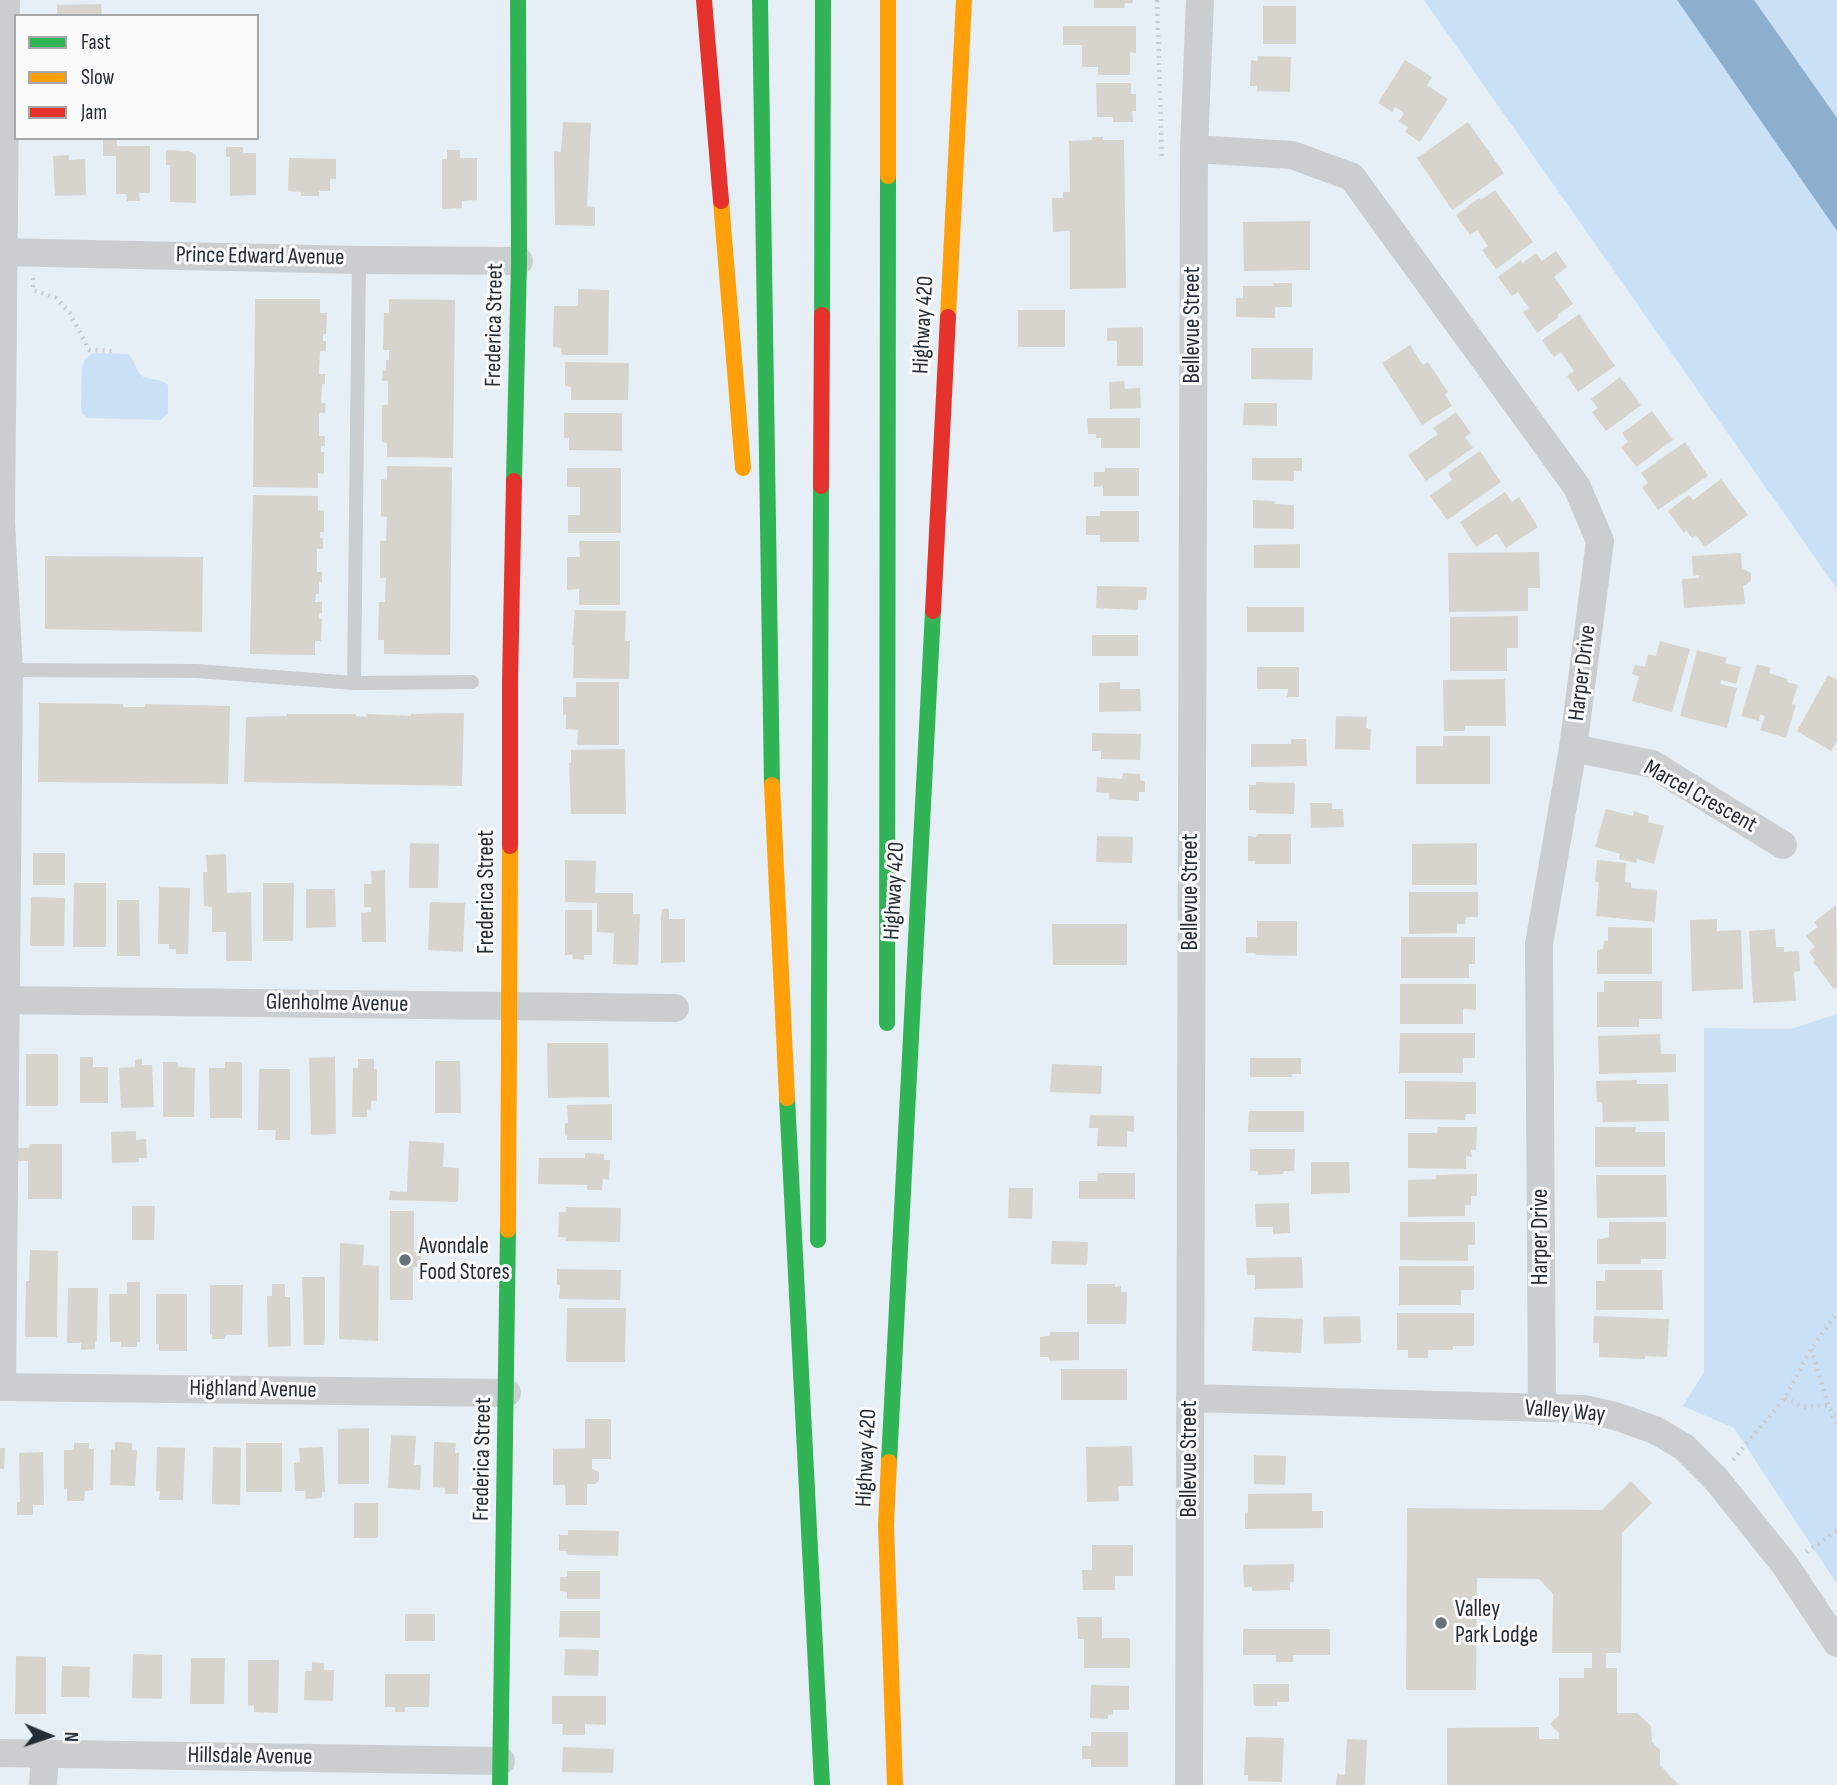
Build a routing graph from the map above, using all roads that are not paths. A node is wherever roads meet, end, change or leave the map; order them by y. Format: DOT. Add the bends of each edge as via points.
graph roads {
  1 [pos="6,0"];
  2 [pos="518,0"];
  3 [pos="704,0"];
  4 [pos="760,0"];
  5 [pos="824,0"];
  6 [pos="888,0"];
  7 [pos="964,0"];
  8 [pos="1200,0"];
  9 [pos="1194,149"];
  10 [pos="2,252"];
  11 [pos="359,260"];
  12 [pos="519,261"];
  13 [pos="745,485"];
  14 [pos="1,522"];
  15 [pos="753,583"];
  16 [pos="9,670"];
  17 [pos="472,682"];
  18 [pos="354,683"];
  19 [pos="1573,748"];
  20 [pos="772,805"];
  21 [pos="1783,845"];
  22 [pos="3,1000"];
  23 [pos="510,1006"];
  24 [pos="675,1008"];
  25 [pos="887,1044"];
  26 [pos="887,1196"];
  27 [pos="818,1253"];
  28 [pos="1,1387"];
  29 [pos="818,1392"];
  30 [pos="507,1393"];
  31 [pos="1190,1398"];
  32 [pos="1542,1407"];
  33 [pos="886,1525"];
  34 [pos="1837,1643"];
  35 [pos="816,1684"];
  36 [pos="0,1753"];
  37 [pos="45,1754"];
  38 [pos="500,1773"];
  39 [pos="43,1785"];
  40 [pos="822,1785"];
  41 [pos="894,1785"];
  42 [pos="1189,1785"];
  1 -- 10 [label="street"];
  2 -- 12 [label="main road, Frederica Street"];
  3 -- 13 [label="main road"];
  4 -- 20 [label="main road"];
  5 -- 27 [label="main road"];
  6 -- 25 [label="main road"];
  7 -- 33 [label="main road, Highway 420"];
  8 -- 9 [label="street, Bellevue Street"];
  9 -- 19 [label="street, Harper Drive" via="1292,155 1352,177 1577,486 1600,541"];
  9 -- 31 [label="street, Bellevue Street"];
  10 -- 11 [label="street, Prince Edward Avenue"];
  10 -- 14 [label="street"];
  11 -- 12 [label="street, Prince Edward Avenue"];
  11 -- 18 [label="lane"];
  12 -- 23 [label="main road, Frederica Street" via="510,682"];
  14 -- 16 [label="street"];
  15 -- 20 [label="main road"];
  16 -- 18 [label="lane" via="196,671"];
  16 -- 22 [label="street"];
  17 -- 18 [label="lane"];
  19 -- 21 [label="street, Marcel Crescent" via="1652,764"];
  19 -- 32 [label="street, Harper Drive" via="1539,944"];
  20 -- 35 [label="main road"];
  22 -- 23 [label="street, Glenholme Avenue"];
  22 -- 28 [label="street"];
  23 -- 24 [label="street, Glenholme Avenue"];
  23 -- 30 [label="main road, Frederica Street"];
  26 -- 33 [label="main road"];
  28 -- 30 [label="street, Highland Avenue"];
  29 -- 35 [label="main road"];
  30 -- 38 [label="main road, Frederica Street"];
  31 -- 32 [label="street, Valley Way"];
  31 -- 42 [label="street, Bellevue Street"];
  32 -- 34 [label="street, Valley Way" via="1615,1416 1656,1430 1684,1447 1716,1479 1785,1565"];
  33 -- 41 [label="main road, Highway 420"];
  35 -- 40 [label="main road"];
  36 -- 37 [label="street, Hillsdale Avenue"];
  37 -- 38 [label="street, Hillsdale Avenue"];
  37 -- 39 [label="street"];
}
